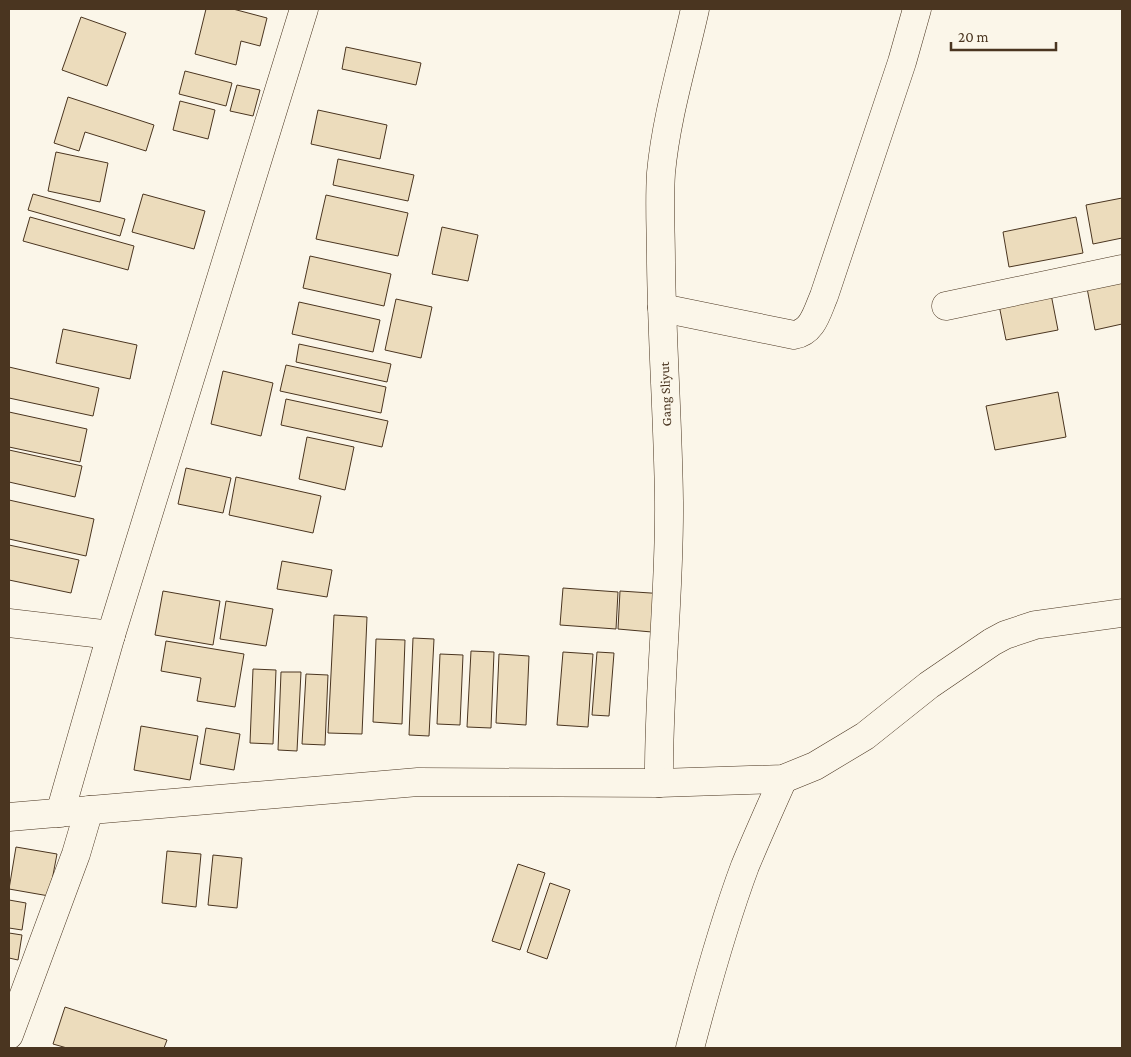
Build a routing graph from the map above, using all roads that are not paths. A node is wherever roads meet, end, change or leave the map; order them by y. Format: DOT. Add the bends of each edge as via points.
graph roads {
  1 [pos="304,9"];
  2 [pos="695,9"];
  3 [pos="917,9"];
  4 [pos="1122,269"];
  5 [pos="946,306"];
  6 [pos="662,308"];
  7 [pos="1122,613"];
  8 [pos="9,623"];
  9 [pos="111,635"];
  10 [pos="760,780"];
  11 [pos="659,783"];
  12 [pos="60,813"];
  13 [pos="9,817"];
  14 [pos="87,818"];
  15 [pos="9,1035"];
  16 [pos="690,1048"];
  1 -- 9 [label="street"];
  2 -- 6 [label="street, Gang Sliyut" via="671,111 661,175"];
  3 -- 6 [label="street" via="824,296 808,330 794,336"];
  4 -- 5 [label="street"];
  6 -- 11 [label="street, Gang Sliyut" via="669,552"];
  7 -- 10 [label="street" via="1035,625 1005,634 929,685 865,736 814,766"];
  8 -- 9 [label="street"];
  9 -- 12 [label="street"];
  10 -- 11 [label="street"];
  10 -- 16 [label="street" via="758,835 735,895"];
  11 -- 14 [label="street" via="418,782"];
  12 -- 13 [label="street"];
  12 -- 14 [label="street"];
  14 -- 15 [label="street"];
}
